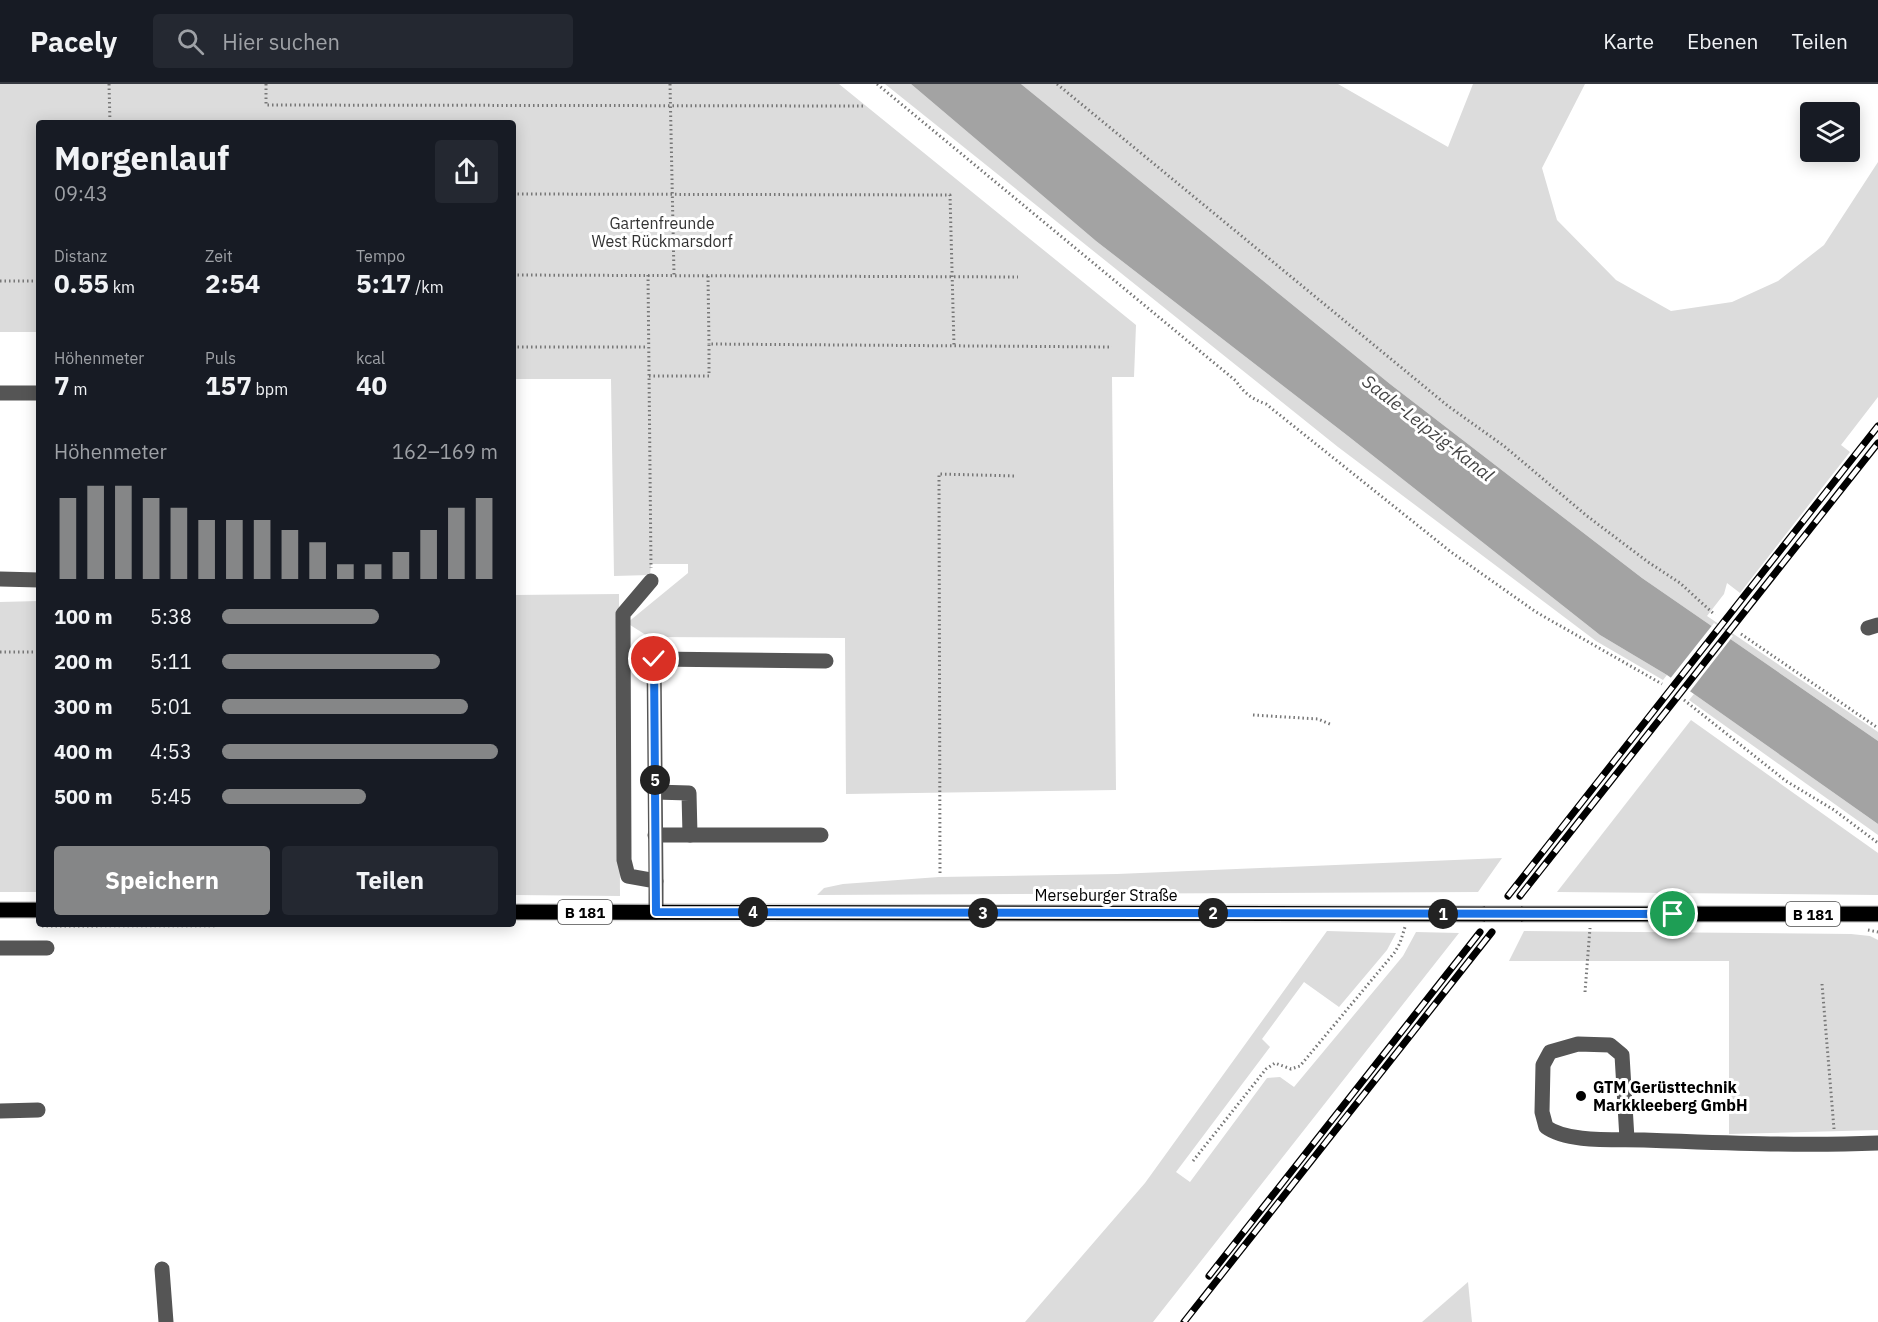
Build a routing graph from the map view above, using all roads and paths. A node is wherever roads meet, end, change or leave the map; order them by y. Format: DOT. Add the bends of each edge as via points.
graph roads {
  1 [pos="109,84"];
  2 [pos="266,84"];
  3 [pos="669,84"];
  4 [pos="877,84"];
  5 [pos="1057,84"];
  6 [pos="670,106"];
  7 [pos="863,106"];
  8 [pos="110,120"];
  9 [pos="516,194"];
  10 [pos="672,194"];
  11 [pos="516,275"];
  12 [pos="648,275"];
  13 [pos="674,275"];
  14 [pos="708,276"];
  15 [pos="952,277"];
  16 [pos="1018,277"];
  17 [pos="0,281"];
  18 [pos="36,281"];
  19 [pos="709,344"];
  20 [pos="954,346"];
  21 [pos="516,347"];
  22 [pos="648,347"];
  23 [pos="1112,347"];
  24 [pos="649,376"];
  25 [pos="0,393"];
  26 [pos="36,393"];
  27 [pos="1016,476"];
  28 [pos="0,579"];
  29 [pos="36,580"];
  30 [pos="651,582"];
  31 [pos="1715,615"];
  32 [pos="1741,634"];
  33 [pos="0,652"];
  34 [pos="36,652"];
  35 [pos="826,661"];
  36 [pos="1662,684"];
  37 [pos="1684,700"];
  38 [pos="1252,715"];
  39 [pos="1332,724"];
  40 [pos="1878,728"];
  41 [pos="655,792"];
  42 [pos="656,835"];
  43 [pos="690,835"];
  44 [pos="820,835"];
  45 [pos="1878,843"];
  46 [pos="940,873"];
  47 [pos="656,881"];
  48 [pos="0,910"];
  49 [pos="36,910"];
  50 [pos="516,912"];
  51 [pos="656,912"];
  52 [pos="1407,914"];
  53 [pos="1878,914"];
  54 [pos="1590,928"];
  55 [pos="0,948"];
  56 [pos="47,948"];
  57 [pos="1822,984"];
  58 [pos="1585,992"];
  59 [pos="38,1110"];
  60 [pos="0,1111"];
  61 [pos="1627,1139"];
  62 [pos="1878,1143"];
  63 [pos="1835,1144"];
  64 [pos="1193,1161"];
  65 [pos="162,1269"];
  66 [pos="166,1322"];
  1 -- 8 [label="path"];
  2 -- 6 [label="path" via="266,105"];
  3 -- 6 [label="path"];
  4 -- 36 [label="path" via="1236,381 1253,400 1266,404 1452,552 1536,612"];
  5 -- 31 [label="path" via="1448,406 1504,446 1605,530 1680,583"];
  6 -- 7 [label="path"];
  6 -- 10 [label="path"];
  9 -- 10 [label="path"];
  10 -- 13 [label="path"];
  10 -- 15 [label="path" via="950,195"];
  11 -- 12 [label="path"];
  12 -- 13 [label="path"];
  12 -- 22 [label="path"];
  13 -- 14 [label="path"];
  14 -- 15 [label="path"];
  14 -- 19 [label="path"];
  15 -- 16 [label="path"];
  15 -- 20 [label="path"];
  17 -- 18 [label="path"];
  19 -- 20 [label="path"];
  19 -- 24 [label="path" via="709,376"];
  20 -- 23 [label="path"];
  21 -- 22 [label="path"];
  22 -- 24 [label="path"];
  24 -- 30 [label="path"];
  25 -- 26 [label="lane"];
  27 -- 46 [label="path" via="939,474"];
  28 -- 29 [label="lane"];
  30 -- 47 [label="lane" via="623,614 624,860 628,876"];
  32 -- 40 [label="path"];
  33 -- 34 [label="path"];
  35 -- 41 [label="lane" via="654,659"];
  37 -- 45 [label="path" via="1786,781"];
  38 -- 39 [label="path" via="1318,719"];
  41 -- 42 [label="lane"];
  41 -- 43 [label="lane" via="689,793"];
  42 -- 43 [label="lane"];
  42 -- 47 [label="lane"];
  43 -- 44 [label="lane"];
  47 -- 51 [label="lane"];
  48 -- 49 [label="main road"];
  50 -- 51 [label="main road, Merseburger Straße / B 181"];
  51 -- 52 [label="main road, Merseburger Straße / B 181"];
  52 -- 53 [label="main road, Merseburger Straße / B 181, bridge"];
  52 -- 64 [label="path" via="1395,952 1300,1066 1291,1069 1275,1063 1266,1069"];
  54 -- 58 [label="path"];
  55 -- 56 [label="lane"];
  57 -- 63 [label="path"];
  59 -- 60 [label="lane"];
  61 -- 61 [label="lane" via="1555,1133 1545,1127 1543,1065 1550,1052 1578,1044 1610,1045 1622,1055"];
  61 -- 63 [label="lane"];
  62 -- 63 [label="lane"];
  65 -- 66 [label="lane"];
}
